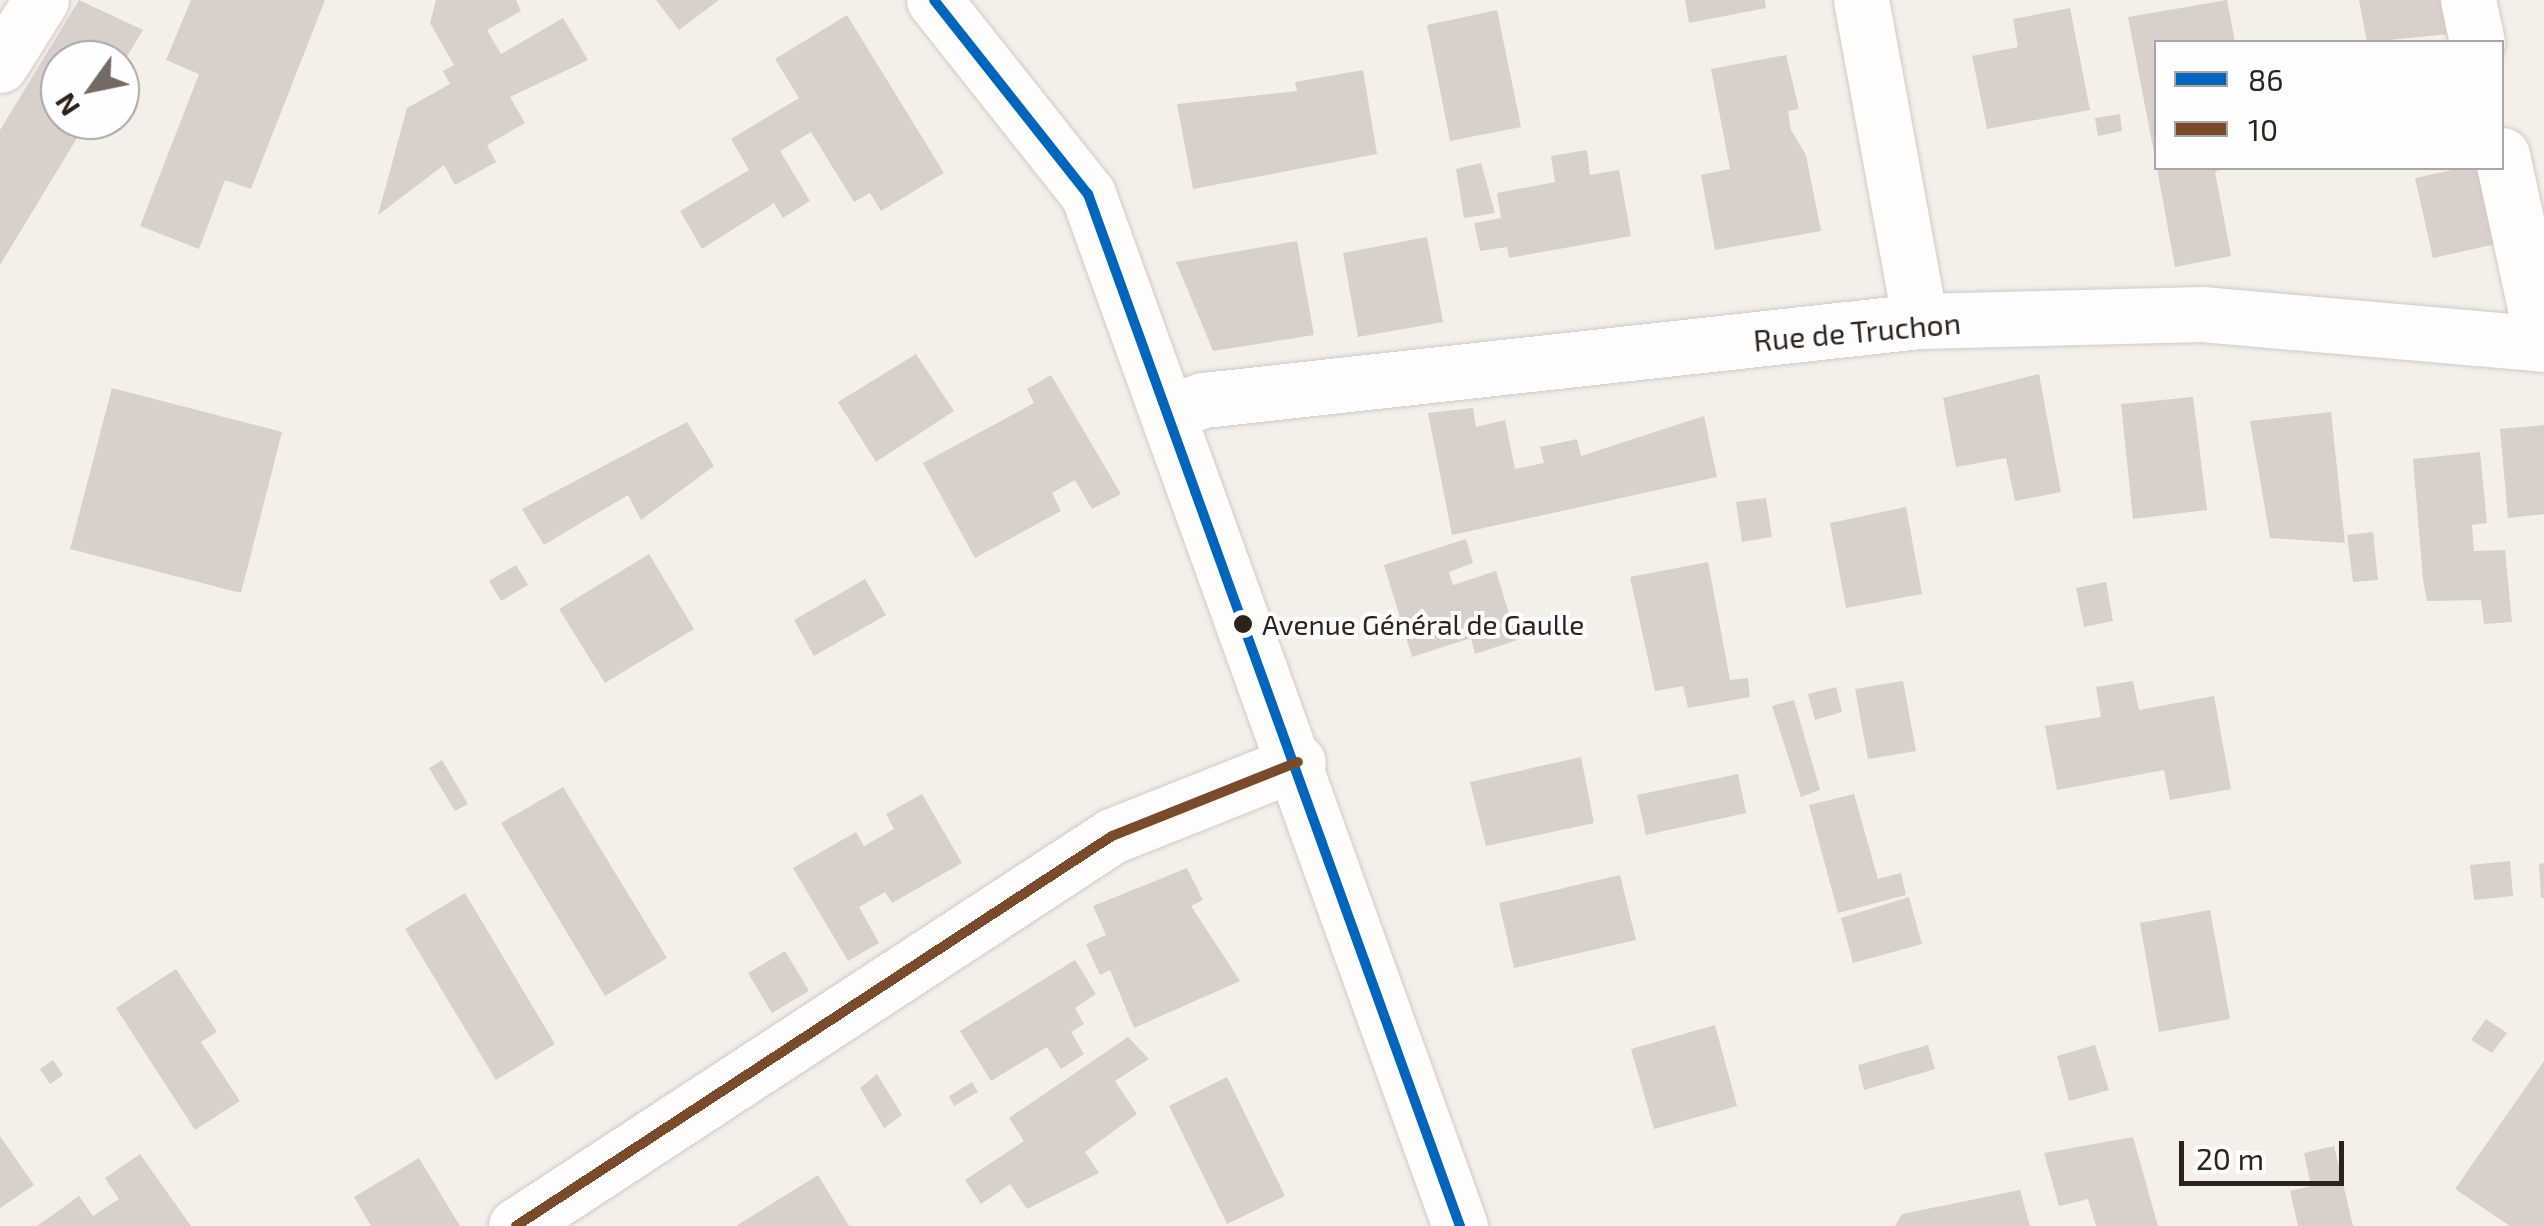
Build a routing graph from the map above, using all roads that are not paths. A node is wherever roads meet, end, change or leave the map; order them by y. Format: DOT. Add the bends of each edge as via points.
graph roads {
  1 [pos="41,0"];
  2 [pos="934,0"];
  3 [pos="1861,0"];
  4 [pos="2468,0"];
  5 [pos="2477,40"];
  6 [pos="0,65"];
  7 [pos="2504,164"];
  8 [pos="1920,322"];
  9 [pos="2543,344"];
  10 [pos="1173,411"];
  11 [pos="1298,762"];
  12 [pos="516,1226"];
  13 [pos="1460,1226"];
  1 -- 6 [label="street"];
  2 -- 10 [label="street" via="1088,194"];
  3 -- 8 [label="street"];
  4 -- 5 [label="street"];
  7 -- 9 [label="street"];
  8 -- 9 [label="street, Rue de Truchon" via="2202,314"];
  8 -- 10 [label="street, Rue de Truchon"];
  10 -- 11 [label="street"];
  11 -- 12 [label="street" via="1112,836"];
  11 -- 13 [label="street"];
}
